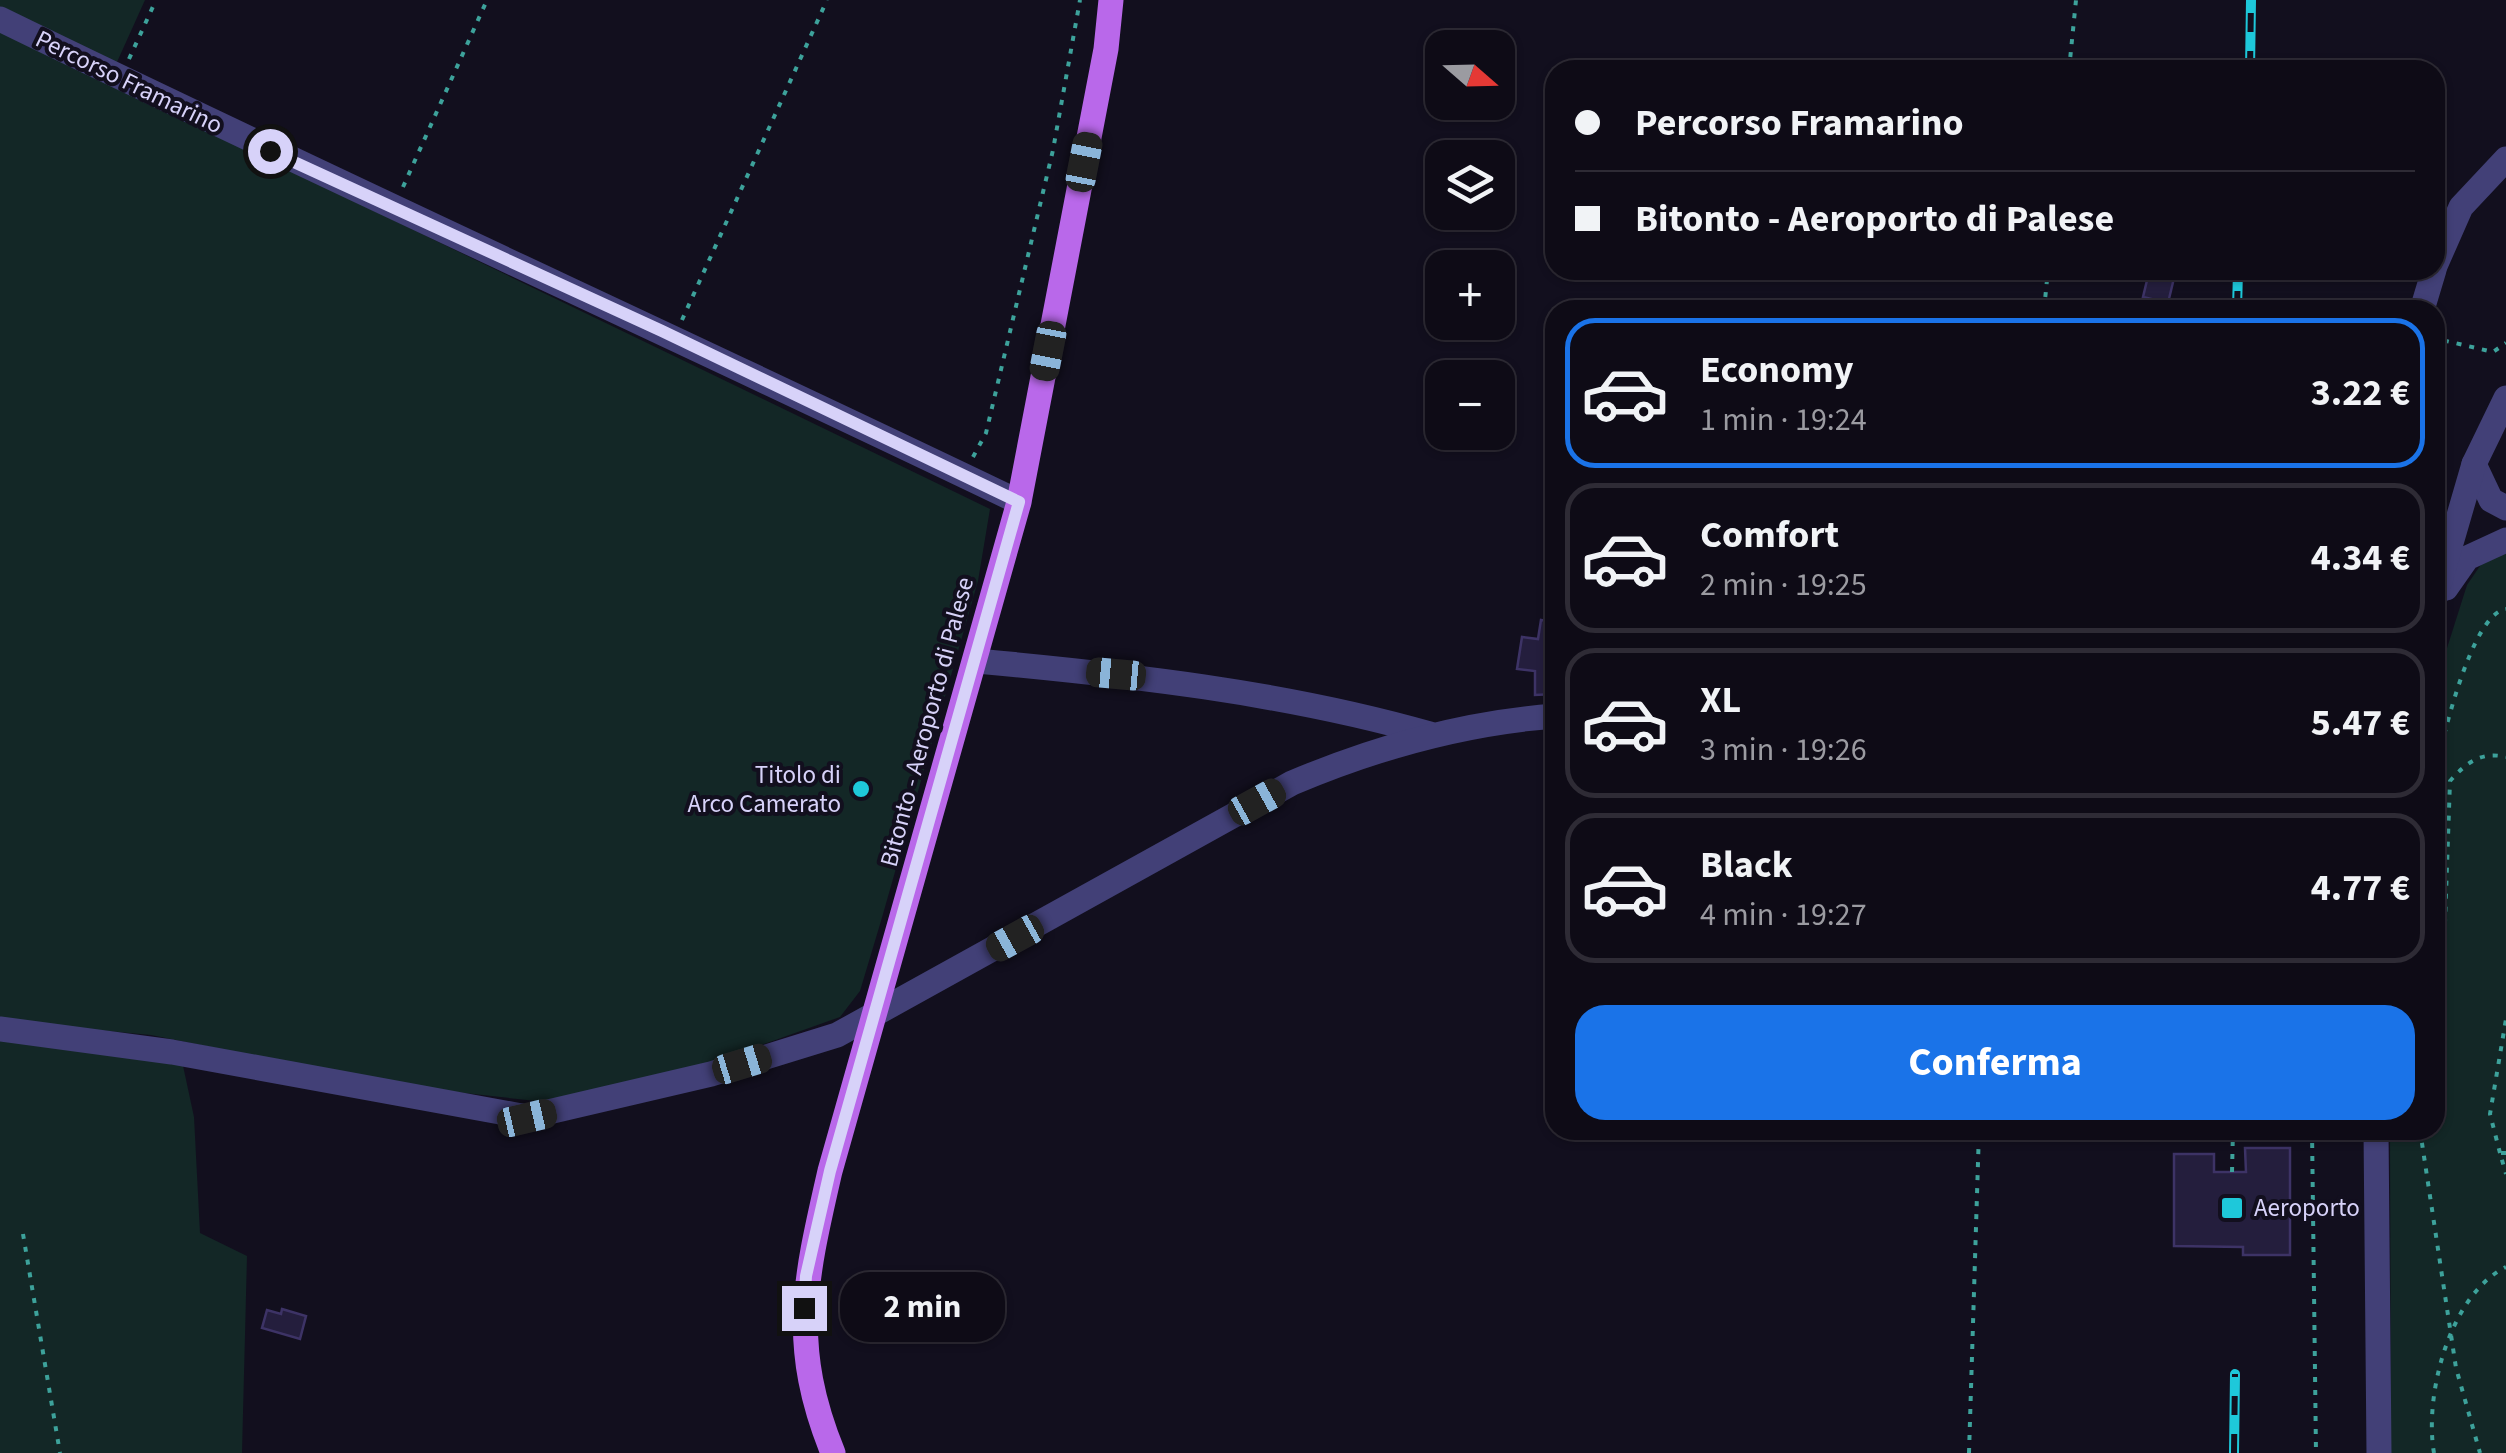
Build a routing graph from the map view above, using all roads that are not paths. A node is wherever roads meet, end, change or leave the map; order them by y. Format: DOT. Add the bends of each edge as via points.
graph roads {
  1 [pos="1110,0"];
  2 [pos="0,19"];
  3 [pos="2506,158"];
  4 [pos="2445,243"];
  5 [pos="2505,400"];
  6 [pos="2474,464"];
  7 [pos="1019,502"];
  8 [pos="2506,508"];
  9 [pos="2506,540"];
  10 [pos="2445,564"];
  11 [pos="2445,593"];
  12 [pos="977,661"];
  13 [pos="1545,717"];
  14 [pos="1430,734"];
  15 [pos="877,1016"];
  16 [pos="0,1029"];
  17 [pos="2376,1140"];
  18 [pos="832,1453"];
  19 [pos="2379,1453"];
  1 -- 7 [label="main road, Bitonto - Aeroporto di Palese"];
  2 -- 7 [label="street, Percorso Framarino"];
  3 -- 4 [label="street" via="2461,207"];
  5 -- 6 [label="street"];
  6 -- 8 [label="street" via="2492,500"];
  6 -- 10 [label="street"];
  7 -- 12 [label="main road, Bitonto - Aeroporto di Palese"];
  9 -- 11 [label="street" via="2466,558"];
  12 -- 14 [label="street" via="1116,674 1319,707"];
  12 -- 15 [label="main road, Bitonto - Aeroporto di Palese"];
  13 -- 14 [label="street"];
  14 -- 15 [label="street" via="1292,783"];
  15 -- 16 [label="street" via="711,1074 527,1118 172,1052"];
  15 -- 18 [label="main road, Bitonto - Aeroporto di Palese" via="806,1276 803,1339"];
  17 -- 19 [label="street"];
}
